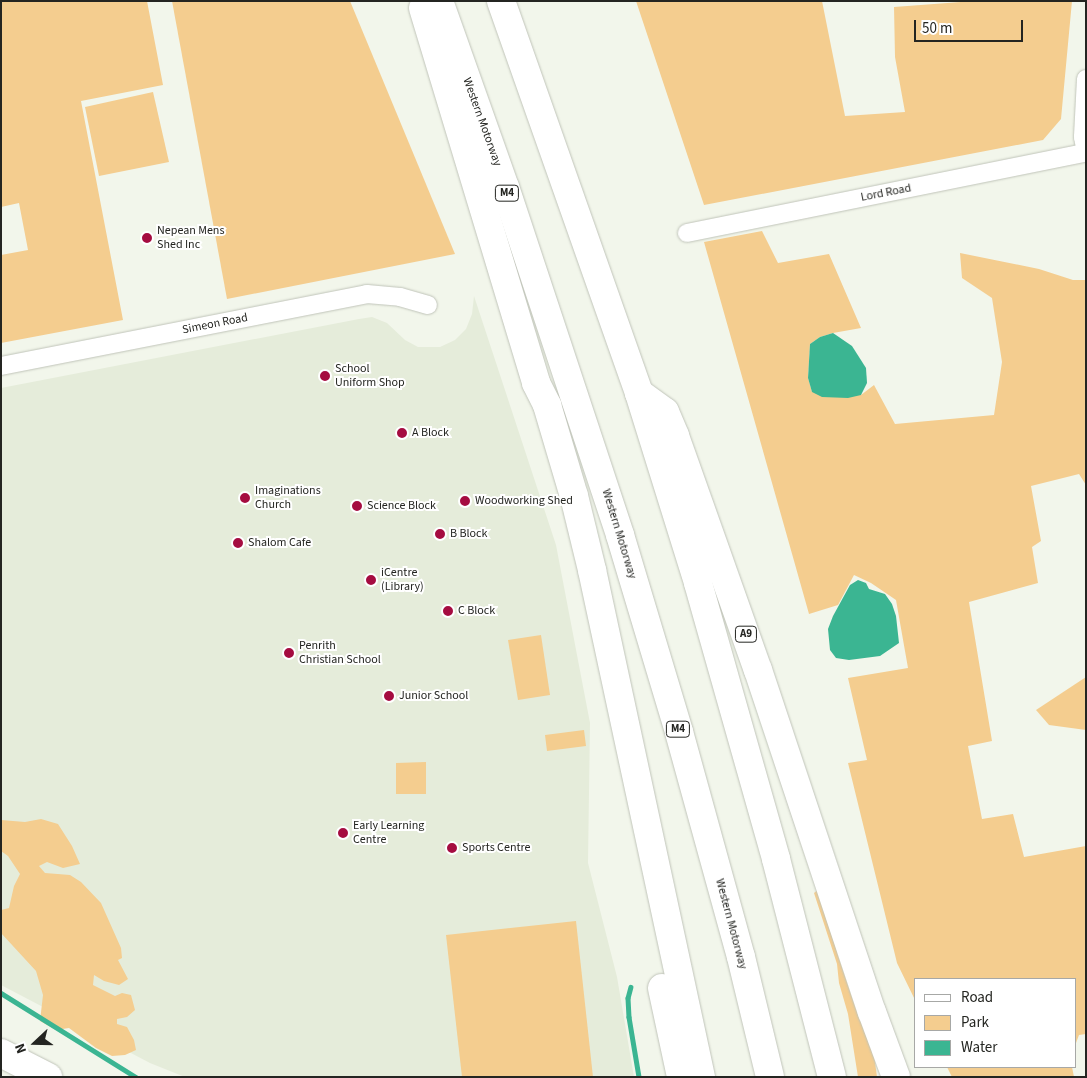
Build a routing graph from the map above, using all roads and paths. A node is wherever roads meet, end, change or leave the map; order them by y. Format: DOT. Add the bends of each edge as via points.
graph roads {
  1 [pos="421,1"];
  2 [pos="439,1"];
  3 [pos="501,1"];
  4 [pos="1086,79"];
  5 [pos="1086,153"];
  6 [pos="687,233"];
  7 [pos="428,304"];
  8 [pos="1,366"];
  9 [pos="536,383"];
  10 [pos="639,393"];
  11 [pos="1,1053"];
  12 [pos="895,1075"];
  13 [pos="48,1077"];
  14 [pos="681,1077"];
  15 [pos="701,1077"];
  16 [pos="770,1077"];
  17 [pos="832,1077"];
  1 -- 9 [label="highway, M4"];
  2 -- 16 [label="highway, Western Motorway / M4" via="509,196 620,535 679,732"];
  3 -- 10 [label="highway"];
  4 -- 5 [label="street" via="1083,137"];
  5 -- 6 [label="street, Lord Road"];
  7 -- 8 [label="street, Simeon Road" via="367,294"];
  9 -- 14 [label="highway, M4"];
  9 -- 15 [label="highway" via="547,406 592,570"];
  10 -- 12 [label="highway, A9" via="665,412 675,436"];
  10 -- 17 [label="highway" via="745,748"];
  11 -- 13 [label="highway"];
}
